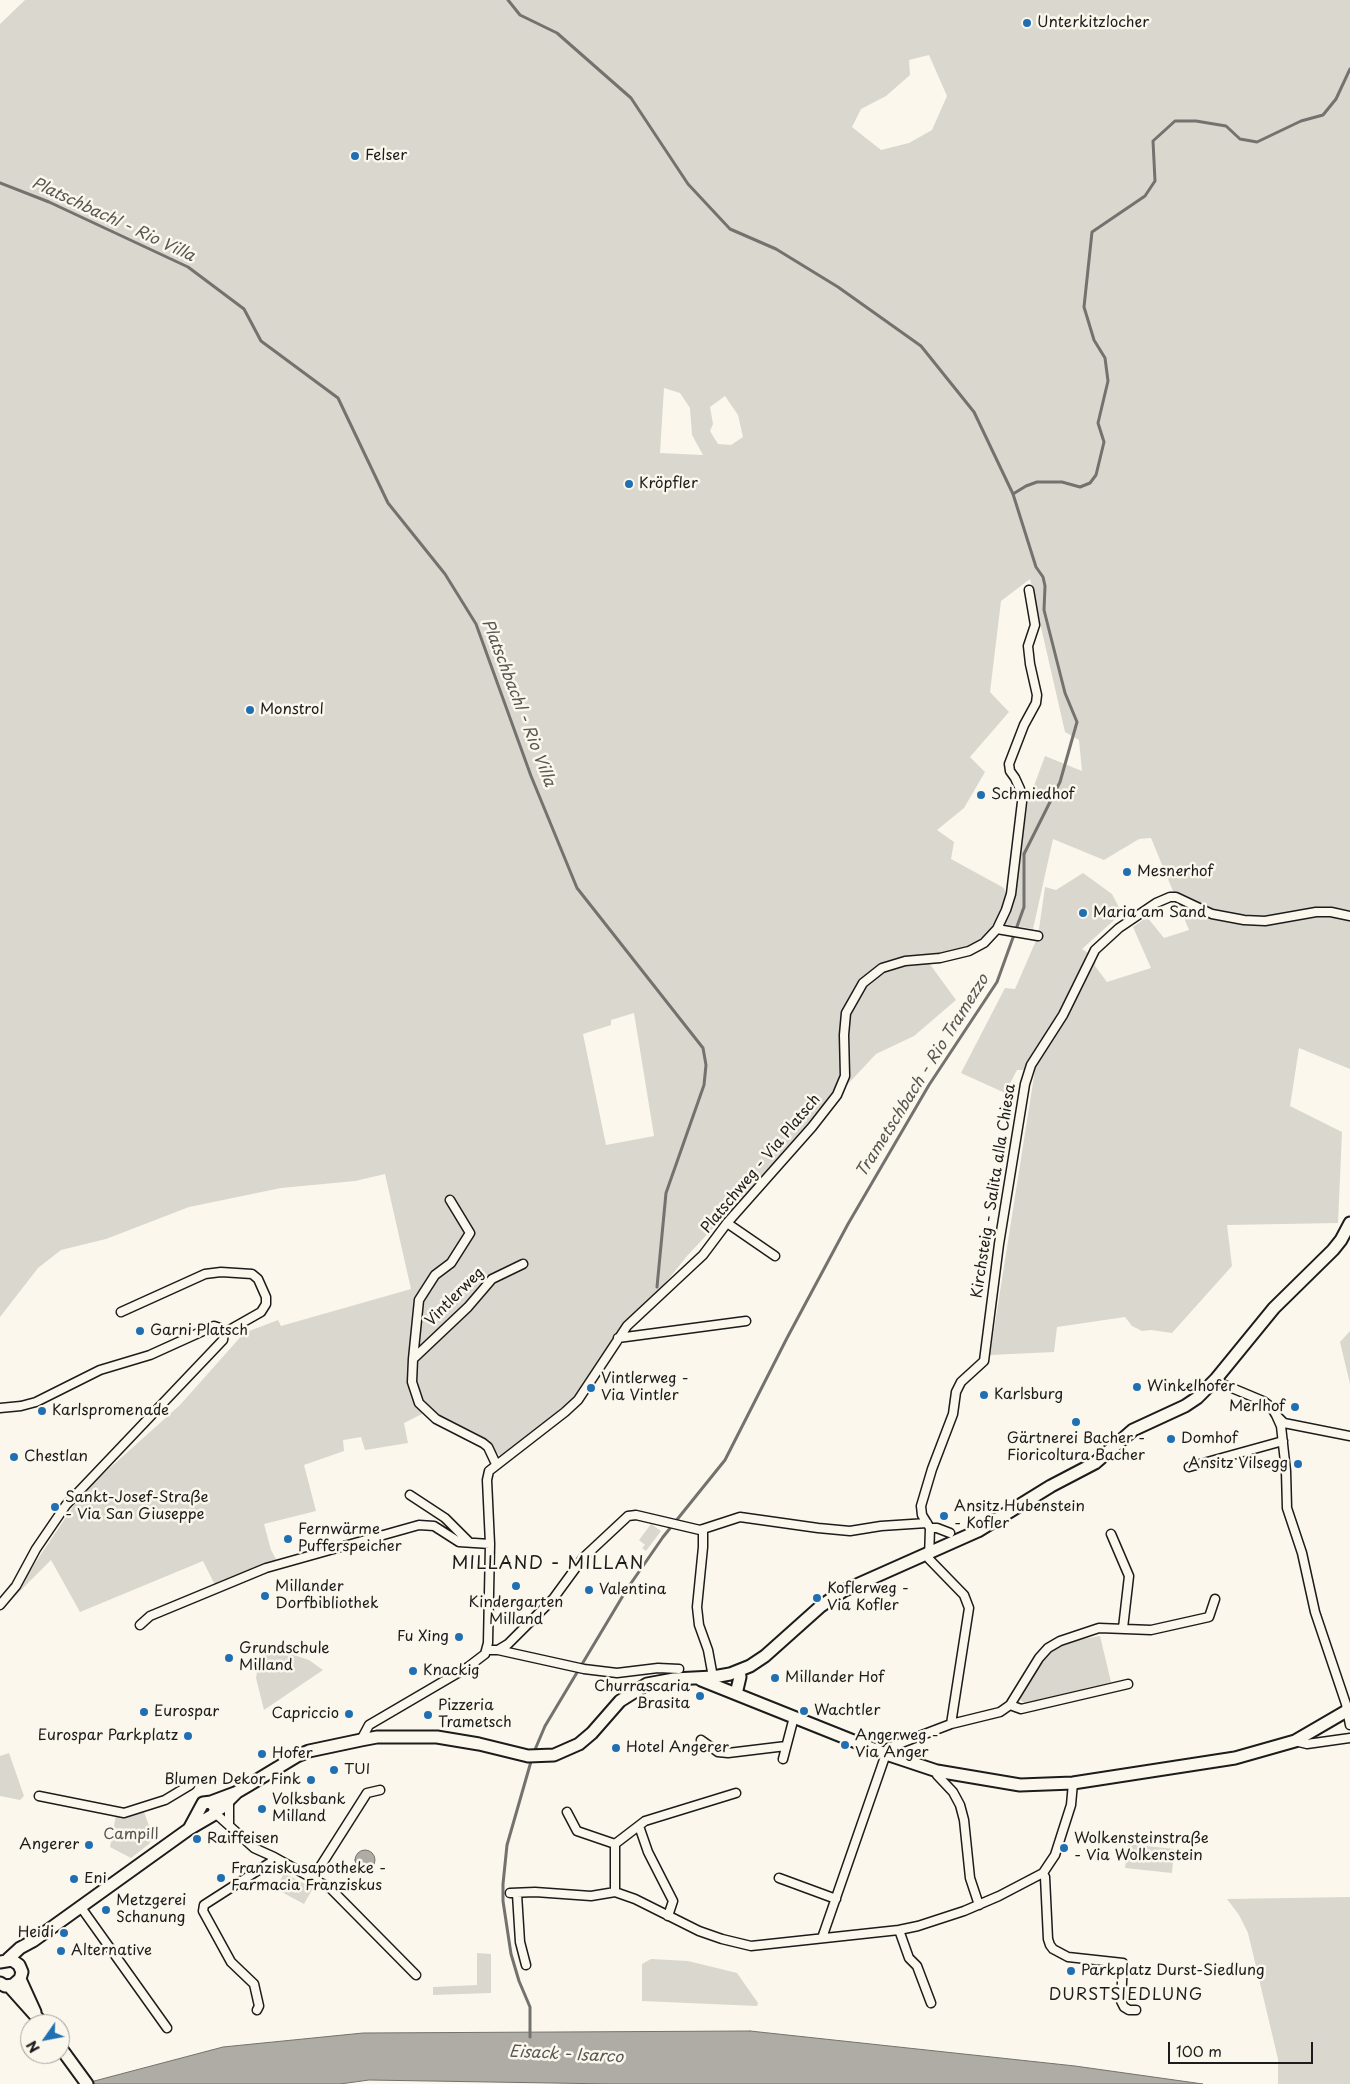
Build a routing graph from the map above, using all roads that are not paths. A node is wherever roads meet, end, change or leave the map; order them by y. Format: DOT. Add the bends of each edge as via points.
graph roads {
  1 [pos="1029,590"];
  2 [pos="1350,916"];
  3 [pos="1000,930"];
  4 [pos="1038,936"];
  5 [pos="450,1200"];
  6 [pos="728,1223"];
  7 [pos="1350,1223"];
  8 [pos="775,1256"];
  9 [pos="523,1264"];
  10 [pos="121,1312"];
  11 [pos="746,1321"];
  12 [pos="224,1333"];
  13 [pos="618,1338"];
  14 [pos="413,1359"];
  15 [pos="1216,1379"];
  16 [pos="0,1408"];
  17 [pos="1276,1415"];
  18 [pos="1350,1436"];
  19 [pos="1283,1441"];
  20 [pos="496,1464"];
  21 [pos="1190,1467"];
  22 [pos="410,1495"];
  23 [pos="928,1526"];
  24 [pos="702,1529"];
  25 [pos="950,1533"];
  26 [pos="1111,1534"];
  27 [pos="469,1542"];
  28 [pos="490,1544"];
  29 [pos="929,1552"];
  30 [pos="1215,1599"];
  31 [pos="0,1605"];
  32 [pos="140,1625"];
  33 [pos="1123,1628"];
  34 [pos="487,1650"];
  35 [pos="498,1650"];
  36 [pos="679,1668"];
  37 [pos="739,1671"];
  38 [pos="713,1678"];
  39 [pos="697,1679"];
  40 [pos="1128,1684"];
  41 [pos="736,1694"];
  42 [pos="1010,1705"];
  43 [pos="1349,1710"];
  44 [pos="794,1717"];
  45 [pos="950,1724"];
  46 [pos="1350,1725"];
  47 [pos="1350,1738"];
  48 [pos="361,1740"];
  49 [pos="701,1740"];
  50 [pos="1295,1741"];
  51 [pos="786,1746"];
  52 [pos="886,1754"];
  53 [pos="782,1759"];
  54 [pos="937,1771"];
  55 [pos="1073,1783"];
  56 [pos="190,1785"];
  57 [pos="380,1790"];
  58 [pos="237,1792"];
  59 [pos="736,1793"];
  60 [pos="38,1796"];
  61 [pos="229,1801"];
  62 [pos="210,1811"];
  63 [pos="568,1812"];
  64 [pos="229,1824"];
  65 [pos="639,1826"];
  66 [pos="615,1844"];
  67 [pos="274,1857"];
  68 [pos="1043,1874"];
  69 [pos="314,1878"];
  70 [pos="779,1878"];
  71 [pos="615,1892"];
  72 [pos="836,1899"];
  73 [pos="980,1905"];
  74 [pos="80,1906"];
  75 [pos="668,1916"];
  76 [pos="899,1930"];
  77 [pos="822,1938"];
  78 [pos="33,1942"];
  79 [pos="4,1961"];
  80 [pos="526,1965"];
  81 [pos="21,1974"];
  82 [pos="416,1975"];
  83 [pos="3,1985"];
  84 [pos="931,2003"];
  85 [pos="257,2010"];
  86 [pos="1136,2010"];
  87 [pos="34,2014"];
  88 [pos="38,2014"];
  89 [pos="167,2028"];
  90 [pos="70,2060"];
  91 [pos="87,2084"];
  1 -- 3 [label="street" via="1035,626 1028,646 1037,695 1009,764 1022,802 1011,894"];
  2 -- 23 [label="street, Kirchsteig - Salita alla Chiesa" via="1316,912 1265,921 1244,920 1212,914 1170,897 1119,928 1095,950 1063,1016 1027,1072 998,1244 984,1361 961,1382 956,1392 953,1414 921,1506"];
  3 -- 4 [label="street"];
  3 -- 6 [label="street, Platschweg - Via Platsch" via="969,951 905,961 882,968 863,983 846,1012 845,1076 837,1095"];
  5 -- 14 [label="street, Vintlerweg" via="470,1233 451,1263 435,1275 419,1300"];
  6 -- 8 [label="street"];
  6 -- 13 [label="street, Platschweg - Via Platsch" via="695,1264"];
  7 -- 15 [label="street" via="1333,1250 1274,1308"];
  9 -- 14 [label="street, Vintlerweg" via="492,1278 468,1307"];
  10 -- 12 [label="street" via="205,1274 252,1274 258,1279 266,1304 261,1312"];
  11 -- 13 [label="street"];
  12 -- 16 [label="street" via="214,1326 150,1355 100,1370 36,1402"];
  12 -- 31 [label="street" via="223,1340 66,1505 16,1586"];
  13 -- 20 [label="street, Platschweg - Via Platsch" via="578,1400"];
  14 -- 20 [label="street, Vintlerweg" via="412,1382 419,1403 436,1419 483,1443"];
  15 -- 17 [label="street" via="1263,1401"];
  15 -- 29 [label="street" via="1197,1398 1133,1430 1095,1462 978,1531"];
  17 -- 18 [label="street" via="1284,1423"];
  17 -- 19 [label="street"];
  19 -- 21 [label="street"];
  19 -- 43 [label="street" via="1286,1508 1302,1553 1315,1612"];
  20 -- 28 [label="street" via="489,1471 487,1480"];
  22 -- 27 [label="street" via="445,1518"];
  23 -- 24 [label="street" via="850,1530 740,1517"];
  23 -- 25 [label="street"];
  23 -- 29 [label="street, Kirchsteig - Salita alla Chiesa"];
  24 -- 35 [label="street" via="628,1516 583,1558 540,1613"];
  24 -- 38 [label="street" via="697,1607"];
  26 -- 33 [label="street" via="1129,1576"];
  27 -- 28 [label="street"];
  27 -- 32 [label="street" via="459,1542 434,1526 412,1526 266,1568 159,1612"];
  28 -- 34 [label="street"];
  29 -- 37 [label="street" via="843,1592 805,1619 765,1656"];
  29 -- 45 [label="street" via="929,1559 964,1595 969,1608"];
  30 -- 33 [label="street" via="1209,1617 1151,1630"];
  33 -- 42 [label="street" via="1099,1628 1069,1636 1048,1648"];
  34 -- 35 [label="street"];
  34 -- 48 [label="street" via="468,1667 369,1725"];
  35 -- 36 [label="street" via="617,1673"];
  37 -- 38 [label="street"];
  37 -- 41 [label="street"];
  38 -- 39 [label="street"];
  39 -- 41 [label="street"];
  39 -- 48 [label="street" via="647,1684 620,1701 579,1744 554,1755 533,1756 437,1737"];
  40 -- 42 [label="street" via="1021,1709"];
  41 -- 44 [label="street"];
  42 -- 45 [label="street" via="1000,1712"];
  43 -- 46 [label="street"];
  43 -- 50 [label="street"];
  44 -- 51 [label="street"];
  44 -- 52 [label="street"];
  45 -- 52 [label="street" via="888,1748"];
  47 -- 50 [label="street" via="1307,1744"];
  48 -- 58 [label="street" via="297,1756"];
  49 -- 51 [label="street" via="718,1752"];
  50 -- 55 [label="street" via="1235,1758"];
  51 -- 53 [label="street"];
  52 -- 54 [label="street"];
  52 -- 72 [label="street"];
  54 -- 55 [label="street" via="1020,1785"];
  54 -- 73 [label="street" via="960,1805 970,1878"];
  55 -- 68 [label="street" via="1071,1806 1056,1855"];
  56 -- 60 [label="street" via="165,1800 124,1813"];
  57 -- 69 [label="street" via="367,1793"];
  58 -- 61 [label="street"];
  58 -- 62 [label="street"];
  59 -- 65 [label="street" via="645,1821"];
  61 -- 62 [label="street"];
  61 -- 64 [label="street"];
  62 -- 64 [label="street"];
  62 -- 74 [label="street"];
  63 -- 66 [label="street" via="577,1831"];
  64 -- 67 [label="street" via="245,1842"];
  65 -- 66 [label="street"];
  65 -- 75 [label="street" via="648,1852 673,1901"];
  66 -- 71 [label="street"];
  67 -- 69 [label="street"];
  67 -- 85 [label="street" via="272,1862 204,1905 203,1911 231,1962 254,1984"];
  68 -- 73 [label="street"];
  68 -- 86 [label="street" via="1048,1939 1054,1949 1068,1957 1123,1963 1121,2001 1129,2010"];
  69 -- 82 [label="street" via="330,1888"];
  70 -- 72 [label="street"];
  71 -- 75 [label="street"];
  71 -- 80 [label="street" via="591,1896 513,1893"];
  72 -- 77 [label="street"];
  73 -- 76 [label="street"];
  74 -- 78 [label="street"];
  74 -- 89 [label="street"];
  75 -- 77 [label="street" via="699,1931 751,1946"];
  76 -- 77 [label="street"];
  76 -- 84 [label="street"];
  78 -- 79 [label="street"];
  78 -- 81 [label="street"];
  79 -- 81 [label="street" via="16,1962"];
  81 -- 83 [label="street" via="14,1985"];
  81 -- 88 [label="street"];
  83 -- 87 [label="street"];
  90 -- 91 [label="street"];
}
